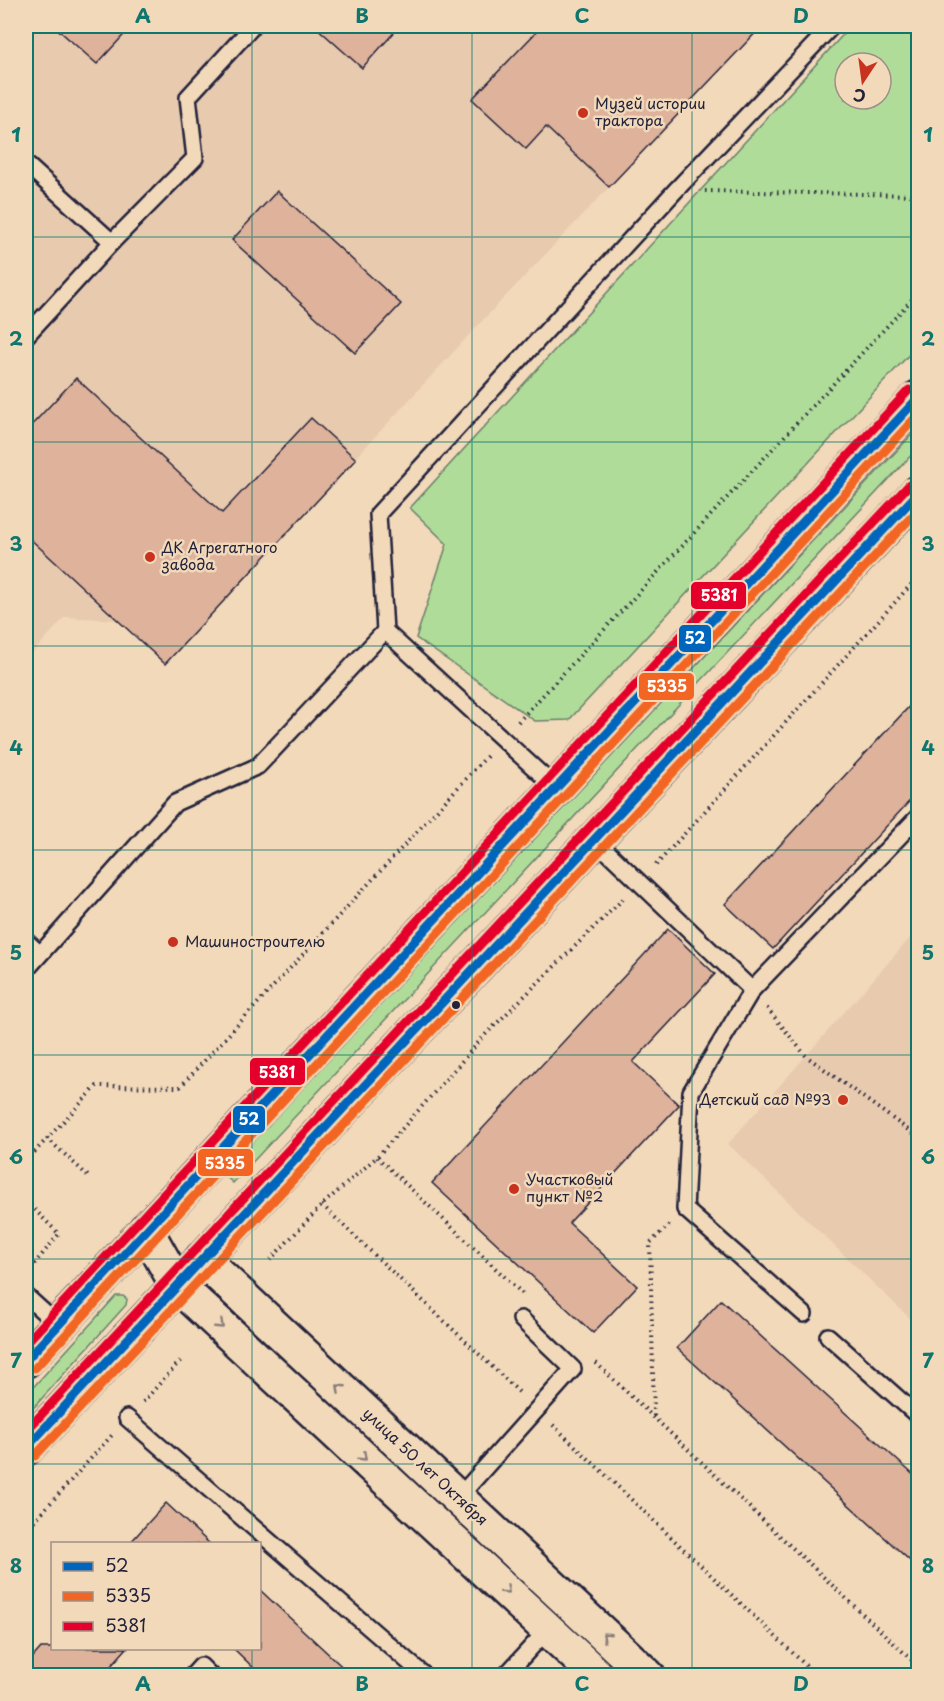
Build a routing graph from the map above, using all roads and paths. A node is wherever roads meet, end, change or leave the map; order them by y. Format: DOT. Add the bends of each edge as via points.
graph roads {
  1 [pos="253,26"];
  2 [pos="832,26"];
  3 [pos="26,164"];
  4 [pos="675,191"];
  5 [pos="918,195"];
  6 [pos="112,242"];
  7 [pos="918,293"];
  8 [pos="26,336"];
  9 [pos="918,398"];
  10 [pos="913,509"];
  11 [pos="918,577"];
  12 [pos="385,631"];
  13 [pos="514,726"];
  14 [pos="490,753"];
  15 [pos="556,788"];
  16 [pos="918,817"];
  17 [pos="595,840"];
  18 [pos="651,870"];
  19 [pos="631,891"];
  20 [pos="26,941"];
  21 [pos="40,954"];
  22 [pos="26,970"];
  23 [pos="752,990"];
  24 [pos="918,1137"];
  25 [pos="47,1138"];
  26 [pos="377,1157"];
  27 [pos="26,1161"];
  28 [pos="88,1176"];
  29 [pos="26,1201"];
  30 [pos="322,1205"];
  31 [pos="685,1209"];
  32 [pos="146,1230"];
  33 [pos="202,1258"];
  34 [pos="270,1260"];
  35 [pos="26,1274"];
  36 [pos="177,1285"];
  37 [pos="26,1296"];
  38 [pos="533,1303"];
  39 [pos="804,1314"];
  40 [pos="521,1319"];
  41 [pos="58,1325"];
  42 [pos="828,1336"];
  43 [pos="26,1360"];
  44 [pos="181,1360"];
  45 [pos="594,1360"];
  46 [pos="530,1402"];
  47 [pos="918,1416"];
  48 [pos="654,1417"];
  49 [pos="127,1418"];
  50 [pos="546,1418"];
  51 [pos="26,1448"];
  52 [pos="458,1498"];
  53 [pos="26,1530"];
  54 [pos="572,1604"];
  55 [pos="548,1629"];
  56 [pos="918,1666"];
  57 [pos="192,1676"];
  58 [pos="211,1676"];
  59 [pos="425,1676"];
  60 [pos="504,1676"];
  61 [pos="598,1676"];
  62 [pos="648,1676"];
  63 [pos="817,1676"];
  1 -- 6 [label="lane" via="188,97 195,158"];
  2 -- 4 [label="lane"];
  3 -- 6 [label="lane"];
  4 -- 5 [label="path"];
  4 -- 12 [label="lane" via="378,514"];
  6 -- 8 [label="lane"];
  7 -- 13 [label="path"];
  9 -- 15 [label="main road"];
  10 -- 17 [label="main road"];
  11 -- 18 [label="path"];
  12 -- 15 [label="lane"];
  12 -- 21 [label="lane" via="258,766 175,804"];
  14 -- 25 [label="path" via="180,1087 97,1086"];
  15 -- 32 [label="main road"];
  16 -- 23 [label="lane"];
  17 -- 23 [label="lane"];
  17 -- 33 [label="main road"];
  19 -- 26 [label="path" via="486,1034"];
  20 -- 21 [label="lane"];
  21 -- 22 [label="lane"];
  23 -- 24 [label="path" via="806,1056"];
  23 -- 31 [label="lane" via="691,1092"];
  25 -- 27 [label="path"];
  25 -- 28 [label="path"];
  26 -- 30 [label="path"];
  26 -- 38 [label="path"];
  29 -- 35 [label="path" via="59,1234"];
  30 -- 34 [label="path"];
  30 -- 46 [label="path"];
  31 -- 39 [label="lane"];
  31 -- 48 [label="path" via="650,1243"];
  32 -- 33 [label="main road, улица 50 лет Октября"];
  32 -- 36 [label="main road"];
  32 -- 41 [label="main road"];
  33 -- 36 [label="main road"];
  52 -- 33 [label="main road, улица 50 лет Октября, one-way"];
  36 -- 51 [label="main road"];
  36 -- 55 [label="main road, one-way"];
  37 -- 41 [label="lane"];
  40 -- 52 [label="lane" via="573,1369"];
  41 -- 43 [label="main road"];
  42 -- 47 [label="lane"];
  44 -- 49 [label="path"];
  45 -- 48 [label="path"];
  48 -- 56 [label="path"];
  49 -- 53 [label="path"];
  49 -- 59 [label="lane"];
  50 -- 63 [label="path"];
  52 -- 54 [label="main road, улица 50 лет Октября"];
  54 -- 55 [label="main road"];
  62 -- 54 [label="main road, улица 50 лет Октября, one-way"];
  55 -- 60 [label="lane"];
  55 -- 61 [label="main road"];
  57 -- 58 [label="lane" via="201,1666"];
}
